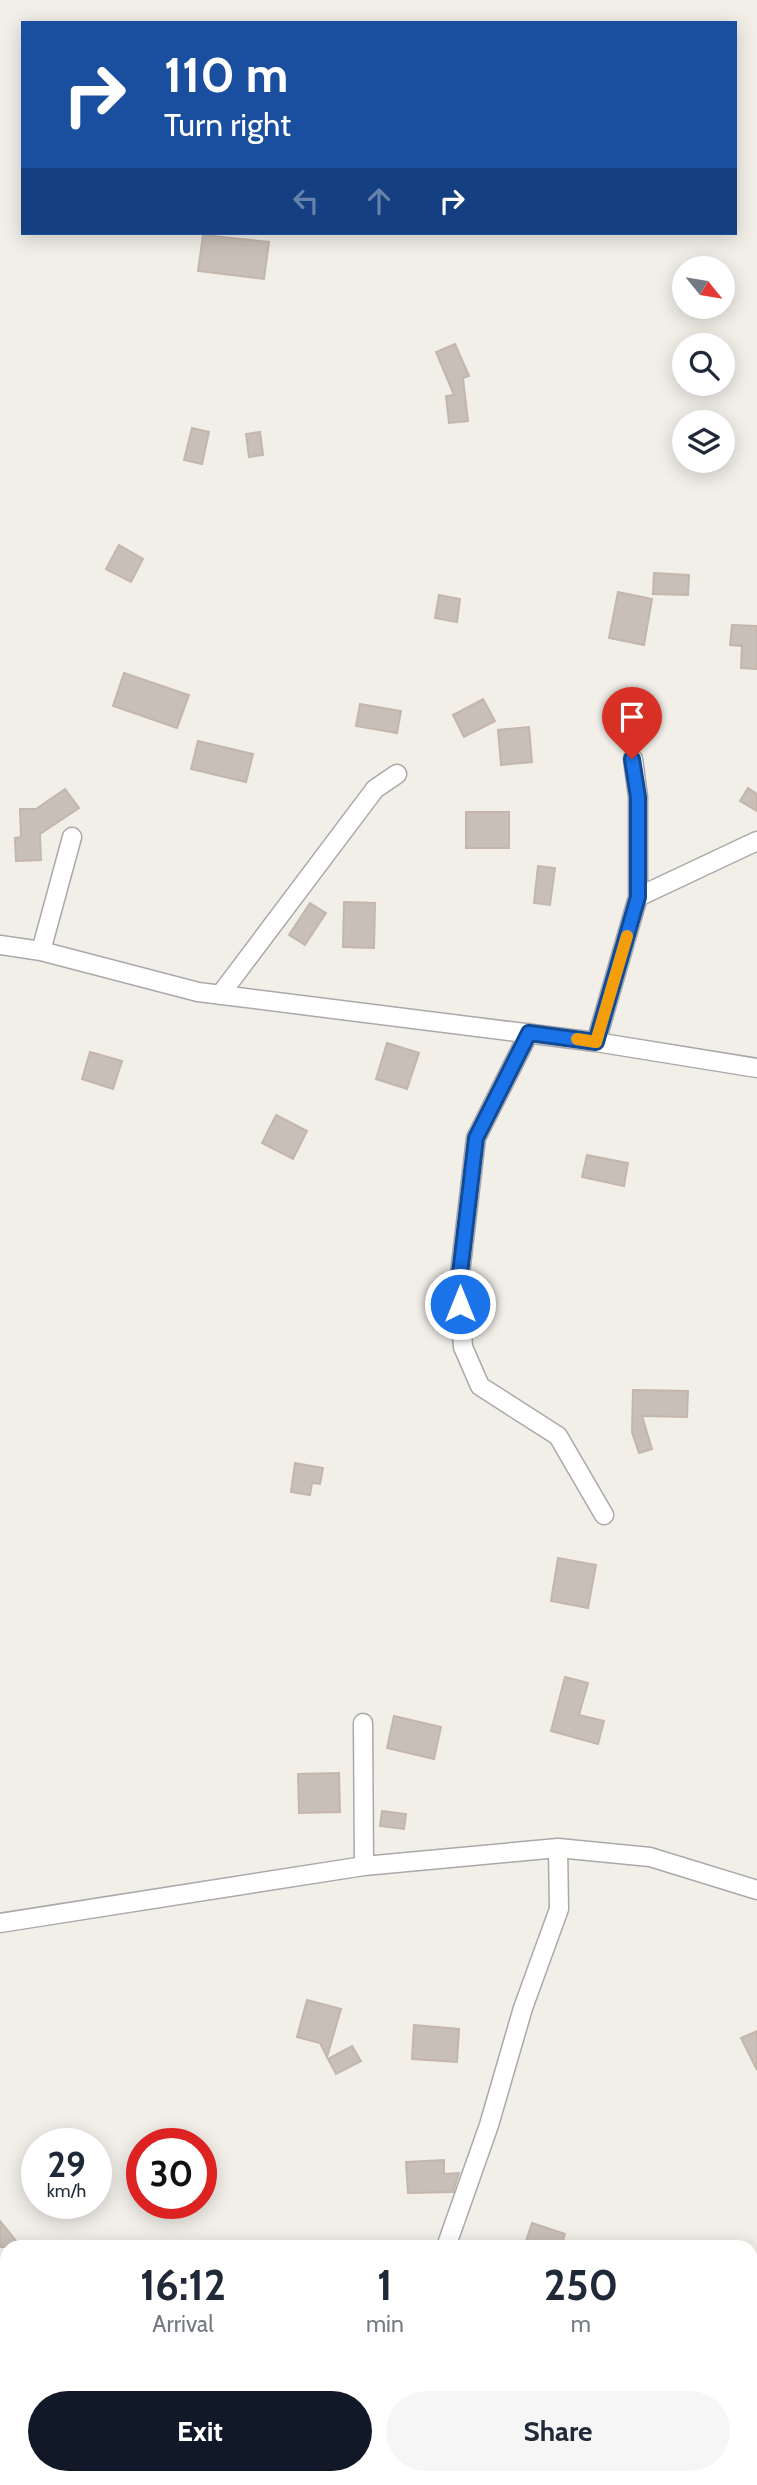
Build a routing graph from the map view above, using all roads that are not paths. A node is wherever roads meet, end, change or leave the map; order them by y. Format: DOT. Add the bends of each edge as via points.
graph roads {
  1 [pos="632,759"];
  2 [pos="397,774"];
  3 [pos="72,837"];
  4 [pos="757,841"];
  5 [pos="638,897"];
  6 [pos="0,944"];
  7 [pos="41,951"];
  8 [pos="220,995"];
  9 [pos="529,1033"];
  10 [pos="596,1042"];
  11 [pos="757,1068"];
  12 [pos="604,1515"];
  13 [pos="363,1723"];
  14 [pos="558,1848"];
  15 [pos="363,1866"];
  16 [pos="757,1889"];
  17 [pos="0,1923"];
  18 [pos="448,2240"];
  1 -- 5 [label="street" via="638,797"];
  2 -- 8 [label="street" via="375,789"];
  3 -- 7 [label="street"];
  4 -- 5 [label="street"];
  5 -- 10 [label="street"];
  6 -- 7 [label="street"];
  7 -- 8 [label="street"];
  8 -- 9 [label="street"];
  9 -- 10 [label="street"];
  9 -- 12 [label="street" via="476,1138 459,1282 463,1347 480,1386 558,1436"];
  10 -- 11 [label="street"];
  13 -- 15 [label="street"];
  14 -- 15 [label="street"];
  14 -- 16 [label="street" via="650,1857"];
  14 -- 18 [label="street" via="559,1909"];
  15 -- 17 [label="street"];
}
